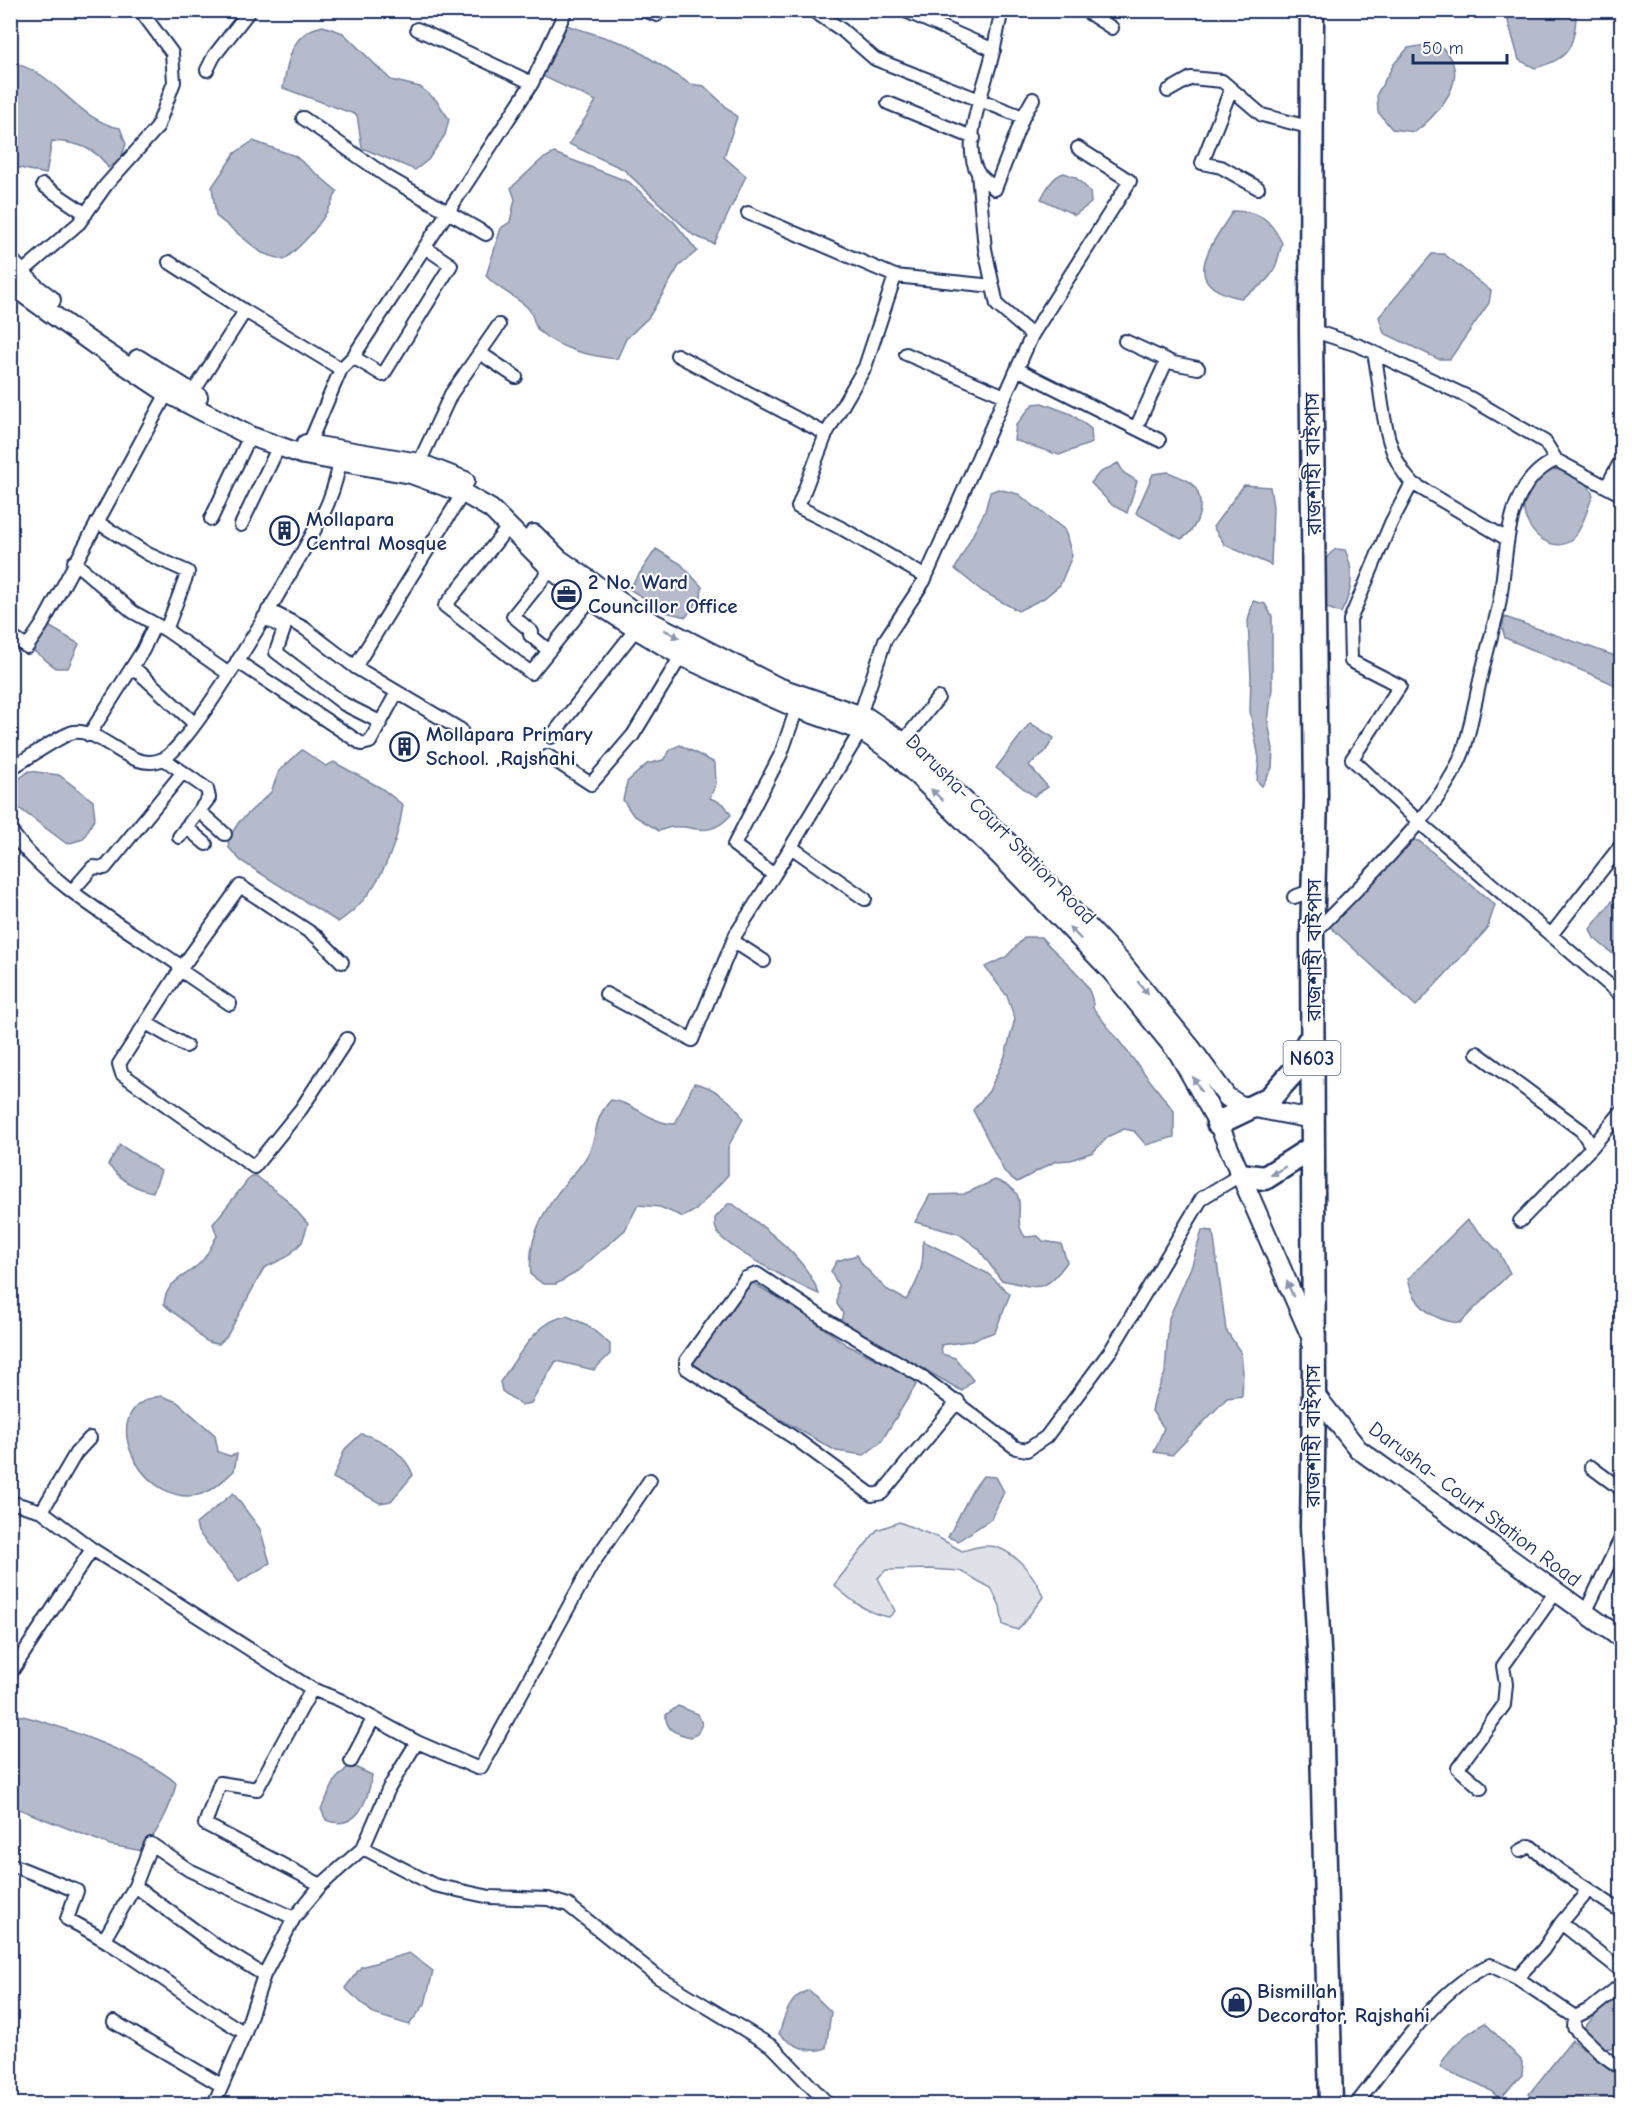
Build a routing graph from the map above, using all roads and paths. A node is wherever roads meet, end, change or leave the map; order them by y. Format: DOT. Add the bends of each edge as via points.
graph roads {
  1 [pos="140,10"];
  2 [pos="250,10"];
  3 [pos="566,10"];
  4 [pos="644,10"];
  5 [pos="812,10"];
  6 [pos="903,10"];
  7 [pos="1002,10"];
  8 [pos="1084,10"];
  9 [pos="1312,10"];
  10 [pos="657,15"];
  11 [pos="1112,28"];
  12 [pos="417,29"];
  13 [pos="994,50"];
  14 [pos="207,70"];
  15 [pos="532,83"];
  16 [pos="1231,89"];
  17 [pos="1168,91"];
  18 [pos="1034,99"];
  19 [pos="980,100"];
  20 [pos="888,103"];
  21 [pos="1023,117"];
  22 [pos="303,118"];
  23 [pos="1312,128"];
  24 [pos="974,138"];
  25 [pos="1078,148"];
  26 [pos="978,173"];
  27 [pos="43,185"];
  28 [pos="1258,188"];
  29 [pos="447,213"];
  30 [pos="748,213"];
  31 [pos="86,214"];
  32 [pos="486,234"];
  33 [pos="426,248"];
  34 [pos="169,262"];
  35 [pos="14,273"];
  36 [pos="895,276"];
  37 [pos="993,286"];
  38 [pos="245,311"];
  39 [pos="499,325"];
  40 [pos="1311,330"];
  41 [pos="1032,335"];
  42 [pos="1125,341"];
  43 [pos="480,353"];
  44 [pos="1374,353"];
  45 [pos="906,354"];
  46 [pos="677,355"];
  47 [pos="353,357"];
  48 [pos="1167,360"];
  49 [pos="1198,368"];
  50 [pos="341,369"];
  51 [pos="1017,369"];
  52 [pos="516,377"];
  53 [pos="167,393"];
  54 [pos="192,394"];
  55 [pos="1005,396"];
  56 [pos="1136,428"];
  57 [pos="826,434"];
  58 [pos="250,436"];
  59 [pos="1159,440"];
  60 [pos="279,446"];
  61 [pos="306,450"];
  62 [pos="341,456"];
  63 [pos="1622,459"];
  64 [pos="1556,460"];
  65 [pos="419,463"];
  66 [pos="1412,483"];
  67 [pos="1607,486"];
  68 [pos="463,493"];
  69 [pos="1622,495"];
  70 [pos="211,519"];
  71 [pos="97,522"];
  72 [pos="241,525"];
  73 [pos="509,526"];
  74 [pos="1507,539"];
  75 [pos="74,562"];
  76 [pos="551,569"];
  77 [pos="926,577"];
  78 [pos="594,594"];
  79 [pos="266,613"];
  80 [pos="161,627"];
  81 [pos="636,629"];
  82 [pos="10,636"];
  83 [pos="548,650"];
  84 [pos="681,656"];
  85 [pos="237,662"];
  86 [pos="133,667"];
  87 [pos="355,667"];
  88 [pos="229,674"];
  89 [pos="397,692"];
  90 [pos="938,698"];
  91 [pos="799,702"];
  92 [pos="863,721"];
  93 [pos="380,722"];
  94 [pos="195,724"];
  95 [pos="460,730"];
  96 [pos="89,735"];
  97 [pos="551,737"];
  98 [pos="903,742"];
  99 [pos="548,756"];
  100 [pos="164,759"];
  101 [pos="10,769"];
  102 [pos="183,772"];
  103 [pos="199,811"];
  104 [pos="1419,822"];
  105 [pos="10,829"];
  106 [pos="225,834"];
  107 [pos="1622,843"];
  108 [pos="206,844"];
  109 [pos="791,847"];
  110 [pos="774,875"];
  111 [pos="73,890"];
  112 [pos="866,899"];
  113 [pos="1551,935"];
  114 [pos="1312,936"];
  115 [pos="733,941"];
  116 [pos="764,961"];
  117 [pos="342,962"];
  118 [pos="181,969"];
  119 [pos="606,994"];
  120 [pos="1622,996"];
  121 [pos="230,1004"];
  122 [pos="146,1023"];
  123 [pos="1313,1029"];
  124 [pos="347,1039"];
  125 [pos="186,1046"];
  126 [pos="1478,1053"];
  127 [pos="1250,1107"];
  128 [pos="1622,1111"];
  129 [pos="1312,1119"];
  130 [pos="1218,1123"];
  131 [pos="1592,1147"];
  132 [pos="1312,1148"];
  133 [pos="1240,1175"];
  134 [pos="1520,1221"];
  135 [pos="1313,1343"];
  136 [pos="1314,1393"];
  137 [pos="958,1401"];
  138 [pos="90,1438"];
  139 [pos="1591,1467"];
  140 [pos="650,1480"];
  141 [pos="1622,1490"];
  142 [pos="10,1502"];
  143 [pos="42,1511"];
  144 [pos="1622,1536"];
  145 [pos="92,1549"];
  146 [pos="1555,1593"];
  147 [pos="1585,1613"];
  148 [pos="1622,1639"];
  149 [pos="10,1674"];
  150 [pos="312,1689"];
  151 [pos="373,1719"];
  152 [pos="417,1742"];
  153 [pos="351,1761"];
  154 [pos="1481,1788"];
  155 [pos="363,1848"];
  156 [pos="1520,1851"];
  157 [pos="10,1864"];
  158 [pos="321,1885"];
  159 [pos="135,1886"];
  160 [pos="1586,1888"];
  161 [pos="1622,1912"];
  162 [pos="294,1918"];
  163 [pos="1561,1923"];
  164 [pos="105,1938"];
  165 [pos="1622,1971"];
  166 [pos="264,1975"];
  167 [pos="1517,1978"];
  168 [pos="1622,1984"];
  169 [pos="1575,2017"];
  170 [pos="114,2022"];
  171 [pos="245,2033"];
  172 [pos="1622,2069"];
  173 [pos="221,2085"];
  174 [pos="214,2104"];
  175 [pos="828,2104"];
  176 [pos="1331,2104"];
  177 [pos="1356,2104"];
  1 -- 31 [label="street" via="172,52 174,82 157,128 106,185"];
  2 -- 14 [label="street"];
  3 -- 15 [label="street"];
  4 -- 10 [label="street"];
  5 -- 19 [label="street" via="875,59"];
  6 -- 13 [label="street"];
  7 -- 13 [label="street"];
  8 -- 11 [label="street"];
  9 -- 23 [label="highway, রাজশাহী বাইপাস / N603"];
  12 -- 15 [label="street"];
  13 -- 19 [label="street"];
  15 -- 29 [label="street"];
  16 -- 17 [label="street" via="1222,81 1191,78"];
  16 -- 23 [label="street" via="1262,115"];
  16 -- 28 [label="street" via="1202,164 1221,167"];
  18 -- 21 [label="street"];
  19 -- 21 [label="street"];
  19 -- 24 [label="street"];
  20 -- 24 [label="street"];
  21 -- 26 [label="street" via="995,189"];
  22 -- 29 [label="street"];
  23 -- 40 [label="highway, রাজশাহী বাইপাস / N603"];
  24 -- 26 [label="street" via="971,162"];
  25 -- 41 [label="street" via="1130,181"];
  26 -- 37 [label="street" via="985,249"];
  27 -- 31 [label="street"];
  29 -- 32 [label="street"];
  29 -- 33 [label="street"];
  30 -- 36 [label="street"];
  31 -- 35 [label="street"];
  33 -- 47 [label="street"];
  33 -- 47 [label="street" via="451,265 383,375"];
  34 -- 38 [label="street"];
  35 -- 53 [label="street, Darusha- Court Station Road" via="95,345"];
  35 -- 54 [label="street, Darusha- Court Station Road"];
  36 -- 37 [label="street"];
  36 -- 57 [label="street" via="865,367"];
  37 -- 41 [label="street" via="997,305"];
  38 -- 50 [label="street"];
  38 -- 54 [label="street"];
  39 -- 43 [label="street"];
  40 -- 44 [label="street"];
  40 -- 114 [label="highway, রাজশাহী বাইপাস / N603" via="1316,786 1304,894"];
  41 -- 51 [label="street"];
  42 -- 48 [label="street"];
  43 -- 52 [label="street"];
  43 -- 65 [label="street" via="451,394"];
  44 -- 64 [label="street" via="1470,398 1545,442"];
  44 -- 66 [label="street" via="1395,459"];
  45 -- 55 [label="street"];
  46 -- 57 [label="street"];
  47 -- 50 [label="street"];
  48 -- 49 [label="street"];
  48 -- 56 [label="street"];
  50 -- 61 [label="street"];
  51 -- 55 [label="street"];
  51 -- 56 [label="street"];
  53 -- 58 [label="street, Darusha- Court Station Road"];
  53 -- 71 [label="street"];
  54 -- 61 [label="street, Darusha- Court Station Road"];
  55 -- 77 [label="street"];
  56 -- 59 [label="street"];
  57 -- 77 [label="street" via="798,507"];
  58 -- 60 [label="street, Darusha- Court Station Road"];
  58 -- 70 [label="street"];
  60 -- 61 [label="street, Darusha- Court Station Road"];
  60 -- 72 [label="street"];
  61 -- 62 [label="street, Darusha- Court Station Road"];
  62 -- 65 [label="street, Darusha- Court Station Road"];
  62 -- 68 [label="street, Darusha- Court Station Road" via="411,474"];
  62 -- 79 [label="street" via="328,503"];
  63 -- 67 [label="street"];
  64 -- 67 [label="street"];
  64 -- 74 [label="street" via="1530,480 1516,505"];
  65 -- 78 [label="street, Darusha- Court Station Road" via="467,482 497,500"];
  66 -- 74 [label="street"];
  66 -- 104 [label="street" via="1350,620 1351,661 1400,686 1352,759"];
  67 -- 69 [label="street"];
  68 -- 73 [label="street, Darusha- Court Station Road" via="491,509"];
  68 -- 87 [label="street"];
  71 -- 75 [label="street"];
  71 -- 80 [label="street" via="188,573"];
  73 -- 76 [label="street, Darusha- Court Station Road"];
  73 -- 83 [label="street" via="445,606 531,673"];
  74 -- 104 [label="street" via="1498,609 1463,751 1452,775"];
  75 -- 80 [label="street" via="133,612"];
  75 -- 82 [label="street" via="27,647"];
  76 -- 78 [label="street, Darusha- Court Station Road"];
  76 -- 83 [label="street" via="513,616"];
  77 -- 92 [label="street" via="885,640"];
  78 -- 81 [label="street, Darusha- Court Station Road"];
  78 -- 83 [label="street"];
  78 -- 91 [label="street, Darusha- Court Station Road, one-way"];
  79 -- 85 [label="street"];
  79 -- 87 [label="street" via="304,628"];
  79 -- 93 [label="street" via="285,631 276,652 344,704"];
  80 -- 86 [label="street"];
  80 -- 88 [label="street"];
  81 -- 84 [label="street, Darusha- Court Station Road"];
  81 -- 97 [label="street"];
  84 -- 91 [label="street, Darusha- Court Station Road"];
  84 -- 99 [label="street" via="633,735 591,784"];
  85 -- 88 [label="street"];
  85 -- 93 [label="street" via="362,744 370,742"];
  86 -- 94 [label="street"];
  86 -- 96 [label="street"];
  87 -- 89 [label="street"];
  88 -- 94 [label="street"];
  89 -- 93 [label="street"];
  89 -- 95 [label="street"];
  90 -- 98 [label="street"];
  91 -- 92 [label="street, Darusha- Court Station Road"];
  91 -- 110 [label="street" via="781,754 734,845"];
  92 -- 98 [label="street, Darusha- Court Station Road"];
  92 -- 109 [label="street"];
  130 -- 92 [label="street, Darusha- Court Station Road, one-way" via="1179,1054 1111,971"];
  94 -- 100 [label="street"];
  96 -- 100 [label="street" via="138,760 150,763"];
  96 -- 101 [label="street" via="73,732"];
  98 -- 127 [label="street, Darusha- Court Station Road, one-way" via="1014,848 1122,963 1227,1097 1233,1103"];
  100 -- 102 [label="street"];
  102 -- 103 [label="street" via="207,789 209,798"];
  102 -- 111 [label="street" via="105,868 93,867"];
  103 -- 106 [label="street"];
  103 -- 108 [label="street" via="183,832"];
  104 -- 113 [label="street"];
  104 -- 114 [label="street"];
  105 -- 111 [label="street" via="18,842"];
  107 -- 113 [label="street"];
  109 -- 110 [label="street"];
  109 -- 112 [label="street"];
  110 -- 115 [label="street"];
  111 -- 118 [label="street"];
  113 -- 120 [label="street"];
  114 -- 123 [label="highway, রাজশাহী বাইপাস / N603"];
  115 -- 116 [label="street"];
  115 -- 119 [label="street" via="692,1040"];
  117 -- 118 [label="street" via="317,937 240,886"];
  118 -- 121 [label="street"];
  118 -- 122 [label="street"];
  122 -- 124 [label="street" via="119,1064 122,1074 254,1167 301,1109"];
  122 -- 125 [label="street"];
  123 -- 127 [label="highway" via="1296,1069 1281,1088"];
  123 -- 129 [label="highway, রাজশাহী বাইপাস / N603"];
  126 -- 131 [label="street" via="1582,1131"];
  127 -- 129 [label="street, Darusha- Court Station Road"];
  127 -- 130 [label="highway"];
  128 -- 131 [label="street"];
  129 -- 132 [label="highway, রাজশাহী বাইপাস / N603"];
  130 -- 133 [label="street, Darusha- Court Station Road"];
  131 -- 134 [label="street"];
  132 -- 133 [label="highway, one-way" via="1265,1178"];
  132 -- 135 [label="highway, রাজশাহী বাইপাস / N603"];
  135 -- 133 [label="street, Darusha- Court Station Road, one-way"];
  133 -- 137 [label="street" via="1202,1198 1111,1350 1046,1437 1027,1450 1016,1448"];
  135 -- 136 [label="highway, রাজশাহী বাইপাস / N603"];
  136 -- 146 [label="street, Darusha- Court Station Road" via="1358,1449"];
  136 -- 176 [label="highway, রাজশাহী বাইপাস / N603" via="1312,1527 1320,1667"];
  137 -- 137 [label="street" via="756,1274 746,1278 686,1361 686,1368 796,1439 872,1495 882,1493"];
  138 -- 143 [label="street" via="64,1470"];
  139 -- 141 [label="street"];
  140 -- 152 [label="street" via="591,1566 481,1767"];
  142 -- 143 [label="street"];
  143 -- 145 [label="street"];
  144 -- 147 [label="street"];
  145 -- 149 [label="street"];
  145 -- 150 [label="street"];
  146 -- 147 [label="street, Darusha- Court Station Road"];
  146 -- 154 [label="street" via="1503,1666 1504,1705 1458,1768"];
  147 -- 148 [label="street, Darusha- Court Station Road"];
  150 -- 151 [label="street"];
  150 -- 158 [label="street" via="257,1789 220,1783 205,1824"];
  151 -- 152 [label="street"];
  151 -- 153 [label="street"];
  152 -- 155 [label="street" via="389,1788"];
  155 -- 158 [label="street"];
  155 -- 175 [label="street" via="434,1885 490,1897 548,1899 568,1905 658,1977 773,2047"];
  156 -- 160 [label="street" via="1530,1846"];
  157 -- 164 [label="street" via="77,1891 67,1919"];
  158 -- 162 [label="street"];
  159 -- 162 [label="street" via="151,1844 189,1870"];
  159 -- 164 [label="street"];
  159 -- 166 [label="street" via="212,1943"];
  160 -- 161 [label="street"];
  160 -- 163 [label="street"];
  162 -- 166 [label="street"];
  163 -- 165 [label="street"];
  163 -- 167 [label="street"];
  164 -- 171 [label="street" via="197,2005"];
  166 -- 171 [label="street"];
  167 -- 169 [label="street"];
  167 -- 177 [label="street" via="1490,1965 1476,1971 1428,2013"];
  168 -- 169 [label="street"];
  169 -- 172 [label="street" via="1574,2028"];
  170 -- 173 [label="street"];
  171 -- 173 [label="street"];
  173 -- 174 [label="street"];
}
